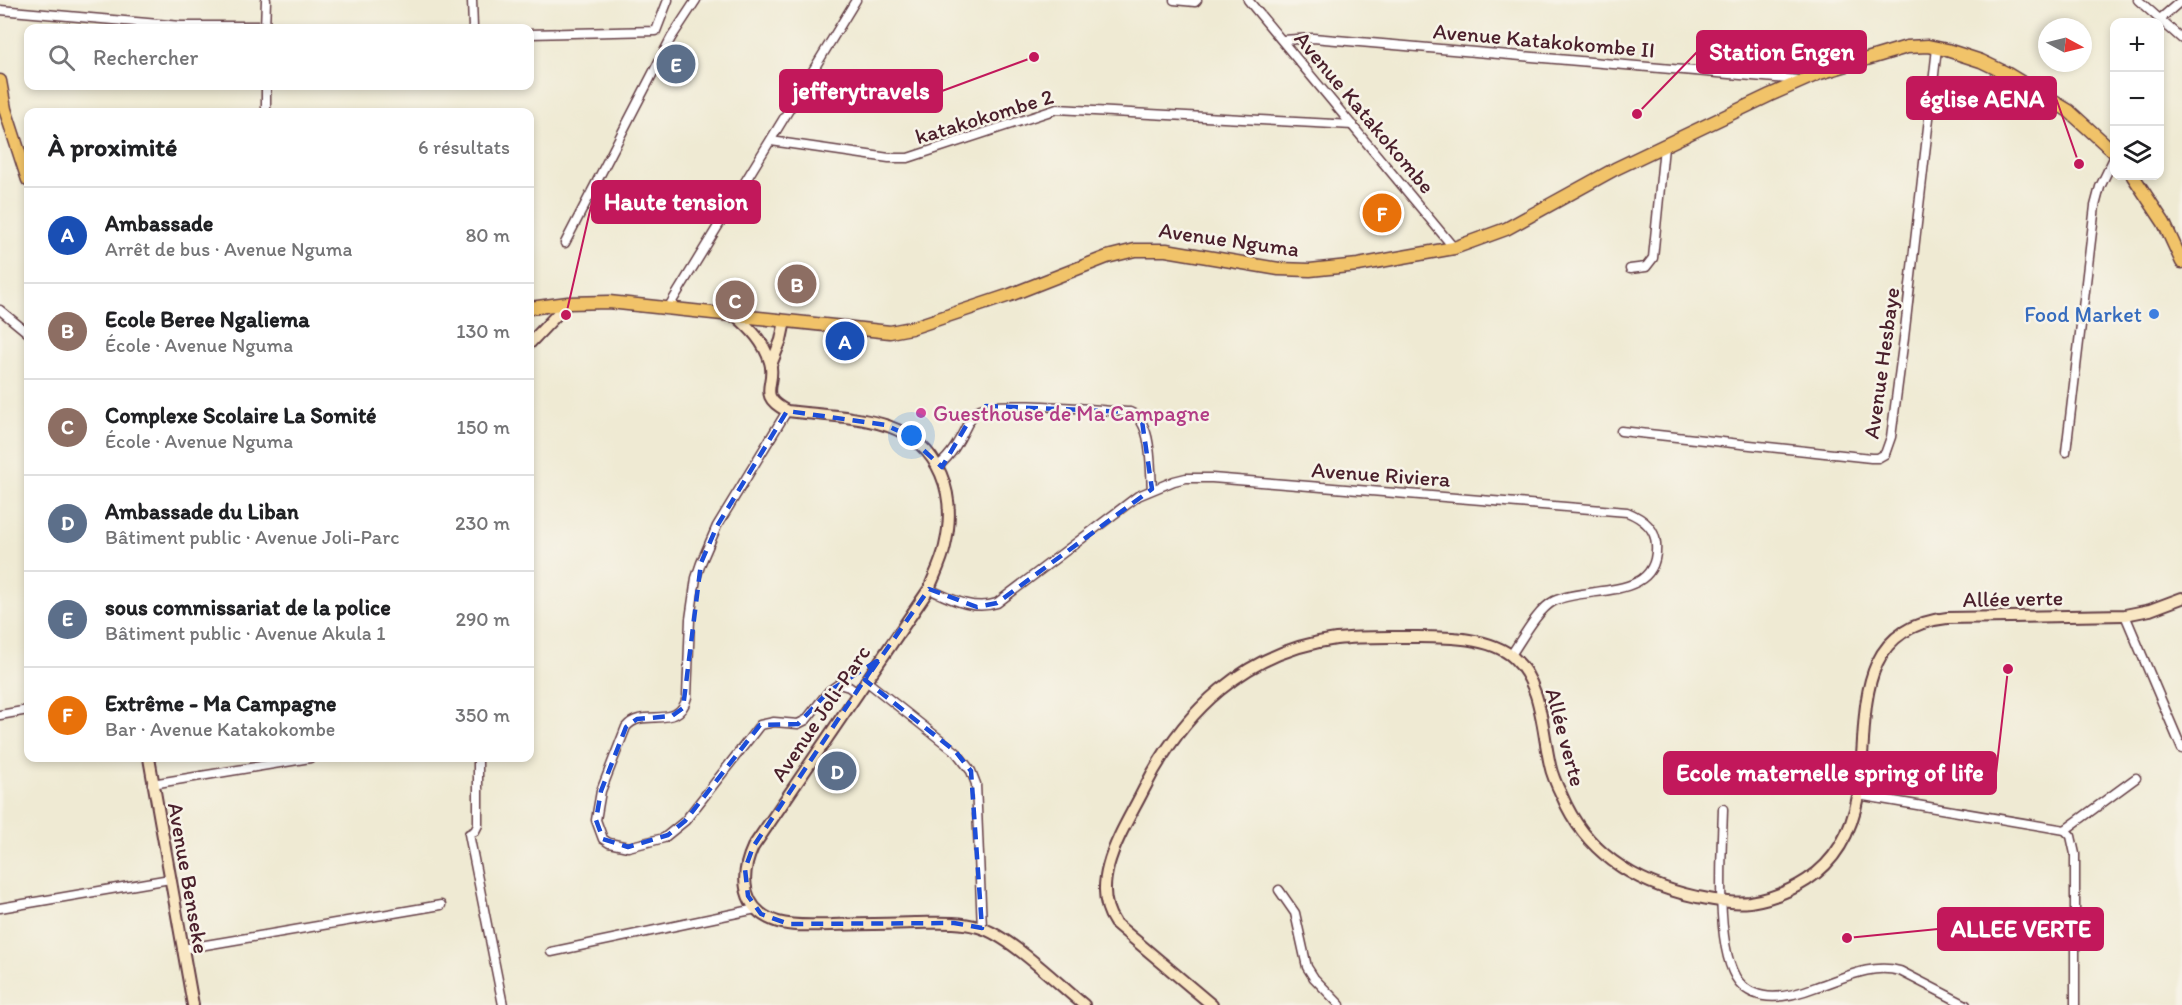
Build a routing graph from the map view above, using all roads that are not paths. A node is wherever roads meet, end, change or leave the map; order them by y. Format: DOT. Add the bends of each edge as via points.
graph roads {
  1 [pos="266,0"];
  2 [pos="472,0"];
  3 [pos="668,0"];
  4 [pos="696,0"];
  5 [pos="856,0"];
  6 [pos="1174,0"];
  7 [pos="1197,0"];
  8 [pos="1248,0"];
  9 [pos="2138,0"];
  10 [pos="2182,0"];
  11 [pos="0,10"];
  12 [pos="2159,18"];
  13 [pos="2161,18"];
  14 [pos="2164,23"];
  15 [pos="158,24"];
  16 [pos="265,24"];
  17 [pos="473,24"];
  18 [pos="657,31"];
  19 [pos="534,34"];
  20 [pos="671,38"];
  21 [pos="2182,39"];
  22 [pos="1283,40"];
  23 [pos="1937,48"];
  24 [pos="0,81"];
  25 [pos="1803,81"];
  26 [pos="266,90"];
  27 [pos="266,108"];
  28 [pos="1353,125"];
  29 [pos="771,141"];
  30 [pos="1664,147"];
  31 [pos="2110,148"];
  32 [pos="24,168"];
  33 [pos="2110,168"];
  34 [pos="2136,180"];
  35 [pos="565,243"];
  36 [pos="1454,248"];
  37 [pos="2182,262"];
  38 [pos="1630,269"];
  39 [pos="568,303"];
  40 [pos="534,307"];
  41 [pos="668,308"];
  42 [pos="0,310"];
  43 [pos="736,316"];
  44 [pos="784,321"];
  45 [pos="24,330"];
  46 [pos="534,339"];
  47 [pos="771,365"];
  48 [pos="787,411"];
  49 [pos="1622,431"];
  50 [pos="2066,452"];
  51 [pos="938,466"];
  52 [pos="1152,489"];
  53 [pos="928,590"];
  54 [pos="2182,597"];
  55 [pos="2125,615"];
  56 [pos="1511,655"];
  57 [pos="865,681"];
  58 [pos="856,693"];
  59 [pos="24,711"];
  60 [pos="0,715"];
  61 [pos="2182,749"];
  62 [pos="150,762"];
  63 [pos="277,762"];
  64 [pos="478,762"];
  65 [pos="2136,778"];
  66 [pos="153,784"];
  67 [pos="1858,795"];
  68 [pos="1723,809"];
  69 [pos="2066,830"];
  70 [pos="170,879"];
  71 [pos="1279,890"];
  72 [pos="1722,902"];
  73 [pos="441,905"];
  74 [pos="0,908"];
  75 [pos="756,909"];
  76 [pos="982,928"];
  77 [pos="182,950"];
  78 [pos="551,952"];
  79 [pos="193,1005"];
  80 [pos="503,1005"];
  81 [pos="1084,1005"];
  82 [pos="1212,1005"];
  83 [pos="1340,1005"];
  84 [pos="1966,1005"];
  85 [pos="2075,1005"];
  1 -- 16 [label="street"];
  2 -- 17 [label="street"];
  3 -- 18 [label="street"];
  4 -- 20 [label="street"];
  5 -- 29 [label="street"];
  6 -- 7 [label="street"];
  8 -- 22 [label="street, Avenue Katakokombe"];
  9 -- 12 [label="street"];
  10 -- 13 [label="street"];
  11 -- 15 [label="street"];
  14 -- 21 [label="street"];
  18 -- 19 [label="street"];
  18 -- 20 [label="street"];
  20 -- 35 [label="street"];
  22 -- 25 [label="street, Avenue Katakokombe II" via="1313,38"];
  22 -- 28 [label="street, Avenue Katakokombe"];
  23 -- 25 [label="main road, Avenue Nguma" via="1919,46 1891,51"];
  23 -- 31 [label="main road, Avenue Nguma" via="1981,61 2049,98"];
  23 -- 49 [label="street, Avenue Hesbaye" via="1903,349 1891,437 1885,454 1871,458"];
  24 -- 32 [label="main road"];
  25 -- 30 [label="main road, Avenue Nguma"];
  26 -- 27 [label="street"];
  28 -- 29 [label="street, katakokombe 2" via="1058,109 908,158"];
  28 -- 36 [label="street, Avenue Katakokombe"];
  29 -- 41 [label="street"];
  30 -- 36 [label="main road, Avenue Nguma" via="1615,169 1506,229"];
  30 -- 38 [label="street" via="1653,258 1646,267"];
  33 -- 50 [label="street" via="2095,206"];
  34 -- 37 [label="main road" via="2164,222"];
  36 -- 44 [label="main road, Avenue Nguma" via="1358,266 1310,270 1279,269 1166,250 1135,250 900,331"];
  39 -- 40 [label="main road, Avenue Nguma"];
  39 -- 41 [label="main road, Avenue Nguma" via="609,302"];
  39 -- 46 [label="street"];
  41 -- 43 [label="main road, Avenue Nguma"];
  42 -- 45 [label="street"];
  43 -- 44 [label="main road, Avenue Nguma"];
  43 -- 47 [label="street" via="757,336"];
  44 -- 47 [label="street"];
  47 -- 48 [label="street" via="769,394"];
  48 -- 51 [label="street, Avenue Joli-Parc" via="886,425 914,441"];
  48 -- 58 [label="street" via="717,526 701,563 690,619 686,702 672,716 637,719 626,727 601,791 596,819 603,839 628,847 664,838 685,821 760,725 798,724 806,720 839,684"];
  51 -- 52 [label="street" via="948,458 973,414 986,406 1130,412 1142,421 1147,433"];
  51 -- 53 [label="street, Avenue Joli-Parc" via="947,493 948,530 945,549"];
  52 -- 53 [label="street, Avenue Riviera" via="997,603 976,607"];
  52 -- 56 [label="street, Avenue Riviera" via="1186,478 1212,478 1628,512 1650,527 1656,543 1655,557 1645,576 1625,587 1556,600 1541,613"];
  53 -- 57 [label="street, Avenue Joli-Parc"];
  54 -- 55 [label="street, Allée verte"];
  55 -- 61 [label="street"];
  55 -- 67 [label="street, Allée verte" via="1947,618 1899,634 1882,652 1868,689"];
  56 -- 72 [label="street, Allée verte" via="1527,671 1550,767 1565,805 1584,835 1609,860 1637,876 1680,893"];
  56 -- 82 [label="street, Allée verte" via="1475,641 1449,638 1317,642 1275,655 1244,672 1225,685 1180,730 1157,762 1111,860 1105,897 1109,915 1123,932"];
  57 -- 58 [label="street, Avenue Joli-Parc"];
  57 -- 76 [label="street" via="956,752 971,771 976,784"];
  58 -- 75 [label="street, Avenue Joli-Parc" via="753,847 744,879"];
  59 -- 60 [label="street"];
  62 -- 66 [label="street, Avenue Benseke"];
  63 -- 66 [label="street"];
  64 -- 80 [label="street" via="478,825 469,834"];
  65 -- 69 [label="street"];
  66 -- 70 [label="street, Avenue Benseke"];
  67 -- 69 [label="street"];
  67 -- 72 [label="street, Allée verte" via="1845,837 1817,873 1772,897"];
  68 -- 72 [label="street"];
  69 -- 85 [label="street" via="2075,854"];
  70 -- 74 [label="street"];
  70 -- 77 [label="street, Avenue Benseke"];
  71 -- 83 [label="street" via="1295,913 1307,967"];
  72 -- 84 [label="street" via="1732,968 1739,983 1756,993 1772,997 1794,995 1881,968 1900,971"];
  73 -- 77 [label="street"];
  75 -- 76 [label="street" via="778,922 803,926 954,922"];
  75 -- 78 [label="street"];
  76 -- 81 [label="street" via="1011,944"];
  77 -- 79 [label="street, Avenue Benseke"];
}
